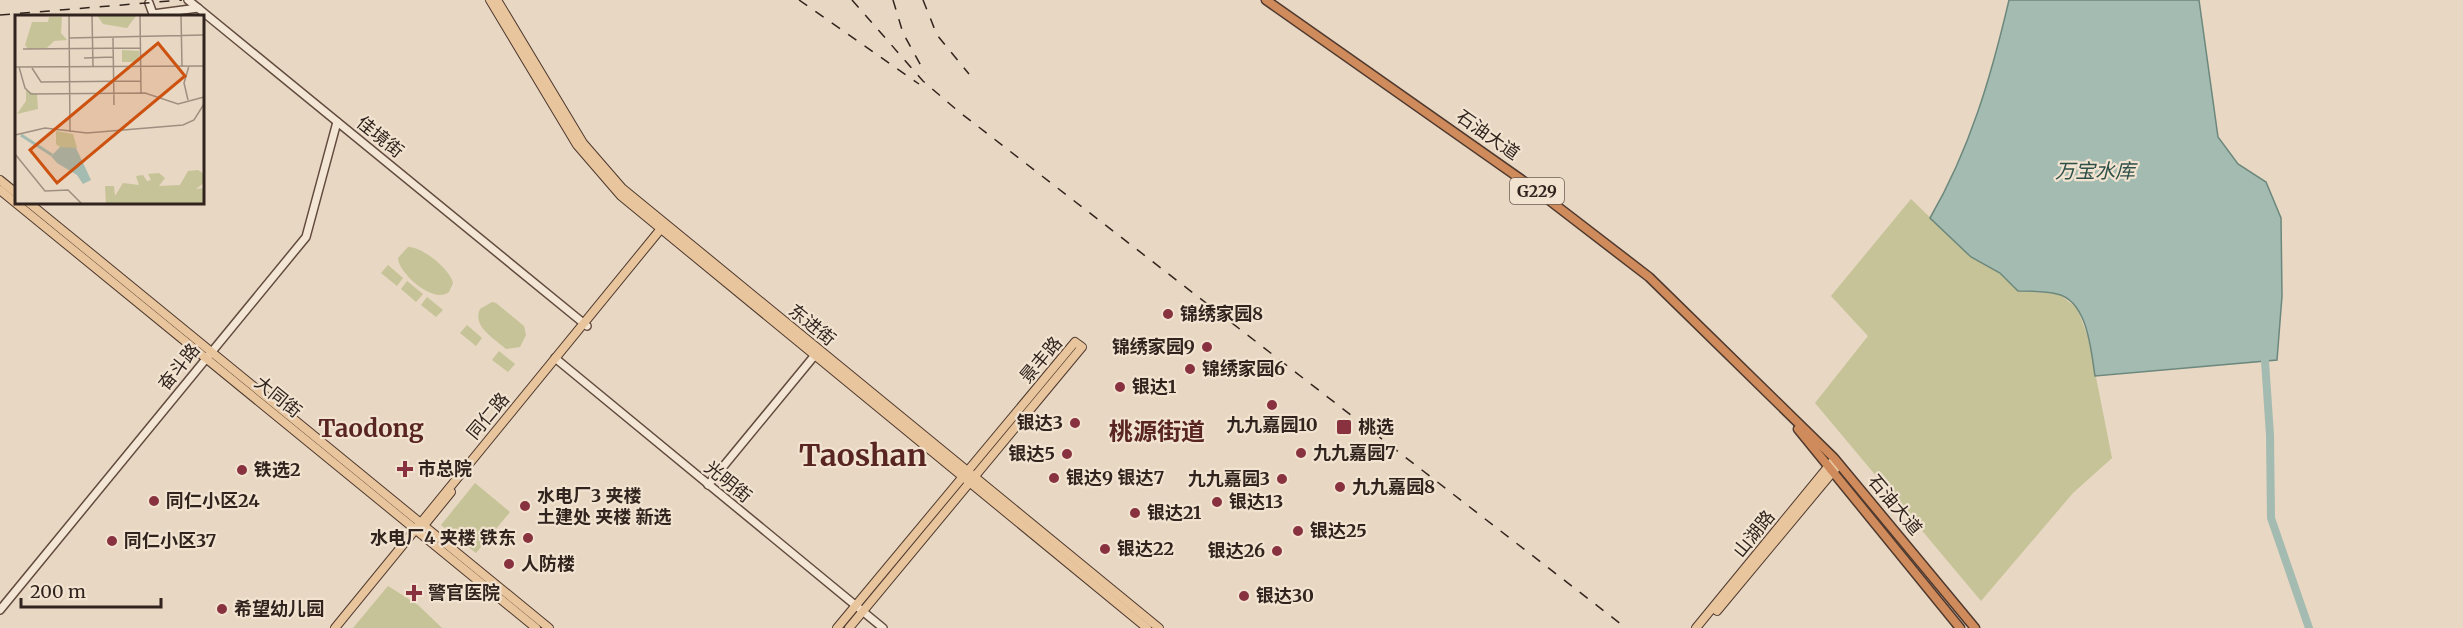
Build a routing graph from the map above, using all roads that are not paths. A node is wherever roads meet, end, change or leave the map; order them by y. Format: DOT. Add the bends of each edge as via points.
graph roads {
  1 [pos="188,0"];
  2 [pos="490,0"];
  3 [pos="497,0"];
  4 [pos="1266,0"];
  5 [pos="149,3"];
  6 [pos="198,8"];
  7 [pos="337,122"];
  8 [pos="0,180"];
  9 [pos="0,190"];
  10 [pos="15,192"];
  11 [pos="15,202"];
  12 [pos="18,204"];
  13 [pos="30,204"];
  14 [pos="664,228"];
  15 [pos="585,324"];
  16 [pos="209,354"];
  17 [pos="815,355"];
  18 [pos="557,360"];
  19 [pos="1784,409"];
  20 [pos="1837,461"];
  21 [pos="1830,469"];
  22 [pos="970,476"];
  23 [pos="708,484"];
  24 [pos="419,527"];
  25 [pos="859,609"];
  26 [pos="0,610"];
  27 [pos="1143,626"];
  28 [pos="335,628"];
  29 [pos="340,628"];
  30 [pos="536,628"];
  31 [pos="549,628"];
  32 [pos="837,628"];
  33 [pos="849,628"];
  34 [pos="883,628"];
  35 [pos="1159,628"];
  36 [pos="1696,628"];
  37 [pos="1702,628"];
  38 [pos="1960,628"];
  39 [pos="1975,628"];
  1 -- 6 [label="street, 佳境街"];
  2 -- 14 [label="main road, 东进街" via="577,145 621,196"];
  3 -- 14 [label="main road, 东进街" via="583,143"];
  4 -- 19 [label="highway, 石油大道 / G229" via="1616,250 1686,309"];
  5 -- 6 [label="street" via="153,14"];
  6 -- 7 [label="street, 佳境街"];
  7 -- 15 [label="street, 佳境街"];
  7 -- 16 [label="street, 奋斗路" via="306,237"];
  8 -- 10 [label="main road"];
  9 -- 11 [label="main road, 大同街"];
  12 -- 16 [label="main road, 大同街"];
  13 -- 16 [label="main road, 大同街"];
  14 -- 15 [label="main road, 同仁路"];
  14 -- 17 [label="main road, 东进街"];
  14 -- 22 [label="main road, 东进街"];
  15 -- 18 [label="main road, 同仁路"];
  16 -- 24 [label="main road, 大同街"];
  16 -- 26 [label="street, 奋斗路"];
  17 -- 22 [label="main road, 东进街"];
  17 -- 23 [label="street"];
  18 -- 23 [label="street, 光明街"];
  18 -- 24 [label="main road, 同仁路"];
  19 -- 20 [label="highway, 石油大道 / G229"];
  19 -- 21 [label="highway, 石油大道 / G229"];
  20 -- 21 [label="main road, 山湖路"];
  20 -- 39 [label="highway, 石油大道 / G229"];
  21 -- 36 [label="main road, 山湖路"];
  21 -- 37 [label="main road, 山湖路"];
  21 -- 38 [label="highway, 石油大道 / G229"];
  22 -- 22 [label="main road, 景丰路" via="1082,347 1075,342"];
  22 -- 25 [label="main road, 景丰路"];
  22 -- 27 [label="main road, 东进街"];
  22 -- 35 [label="main road, 东进街"];
  23 -- 25 [label="street, 光明街"];
  24 -- 28 [label="main road, 同仁路"];
  24 -- 29 [label="main road, 同仁路"];
  24 -- 30 [label="main road, 大同街"];
  24 -- 31 [label="main road, 大同街"];
  25 -- 32 [label="main road, 景丰路"];
  25 -- 33 [label="main road, 景丰路"];
  25 -- 34 [label="street, 光明街"];
}
